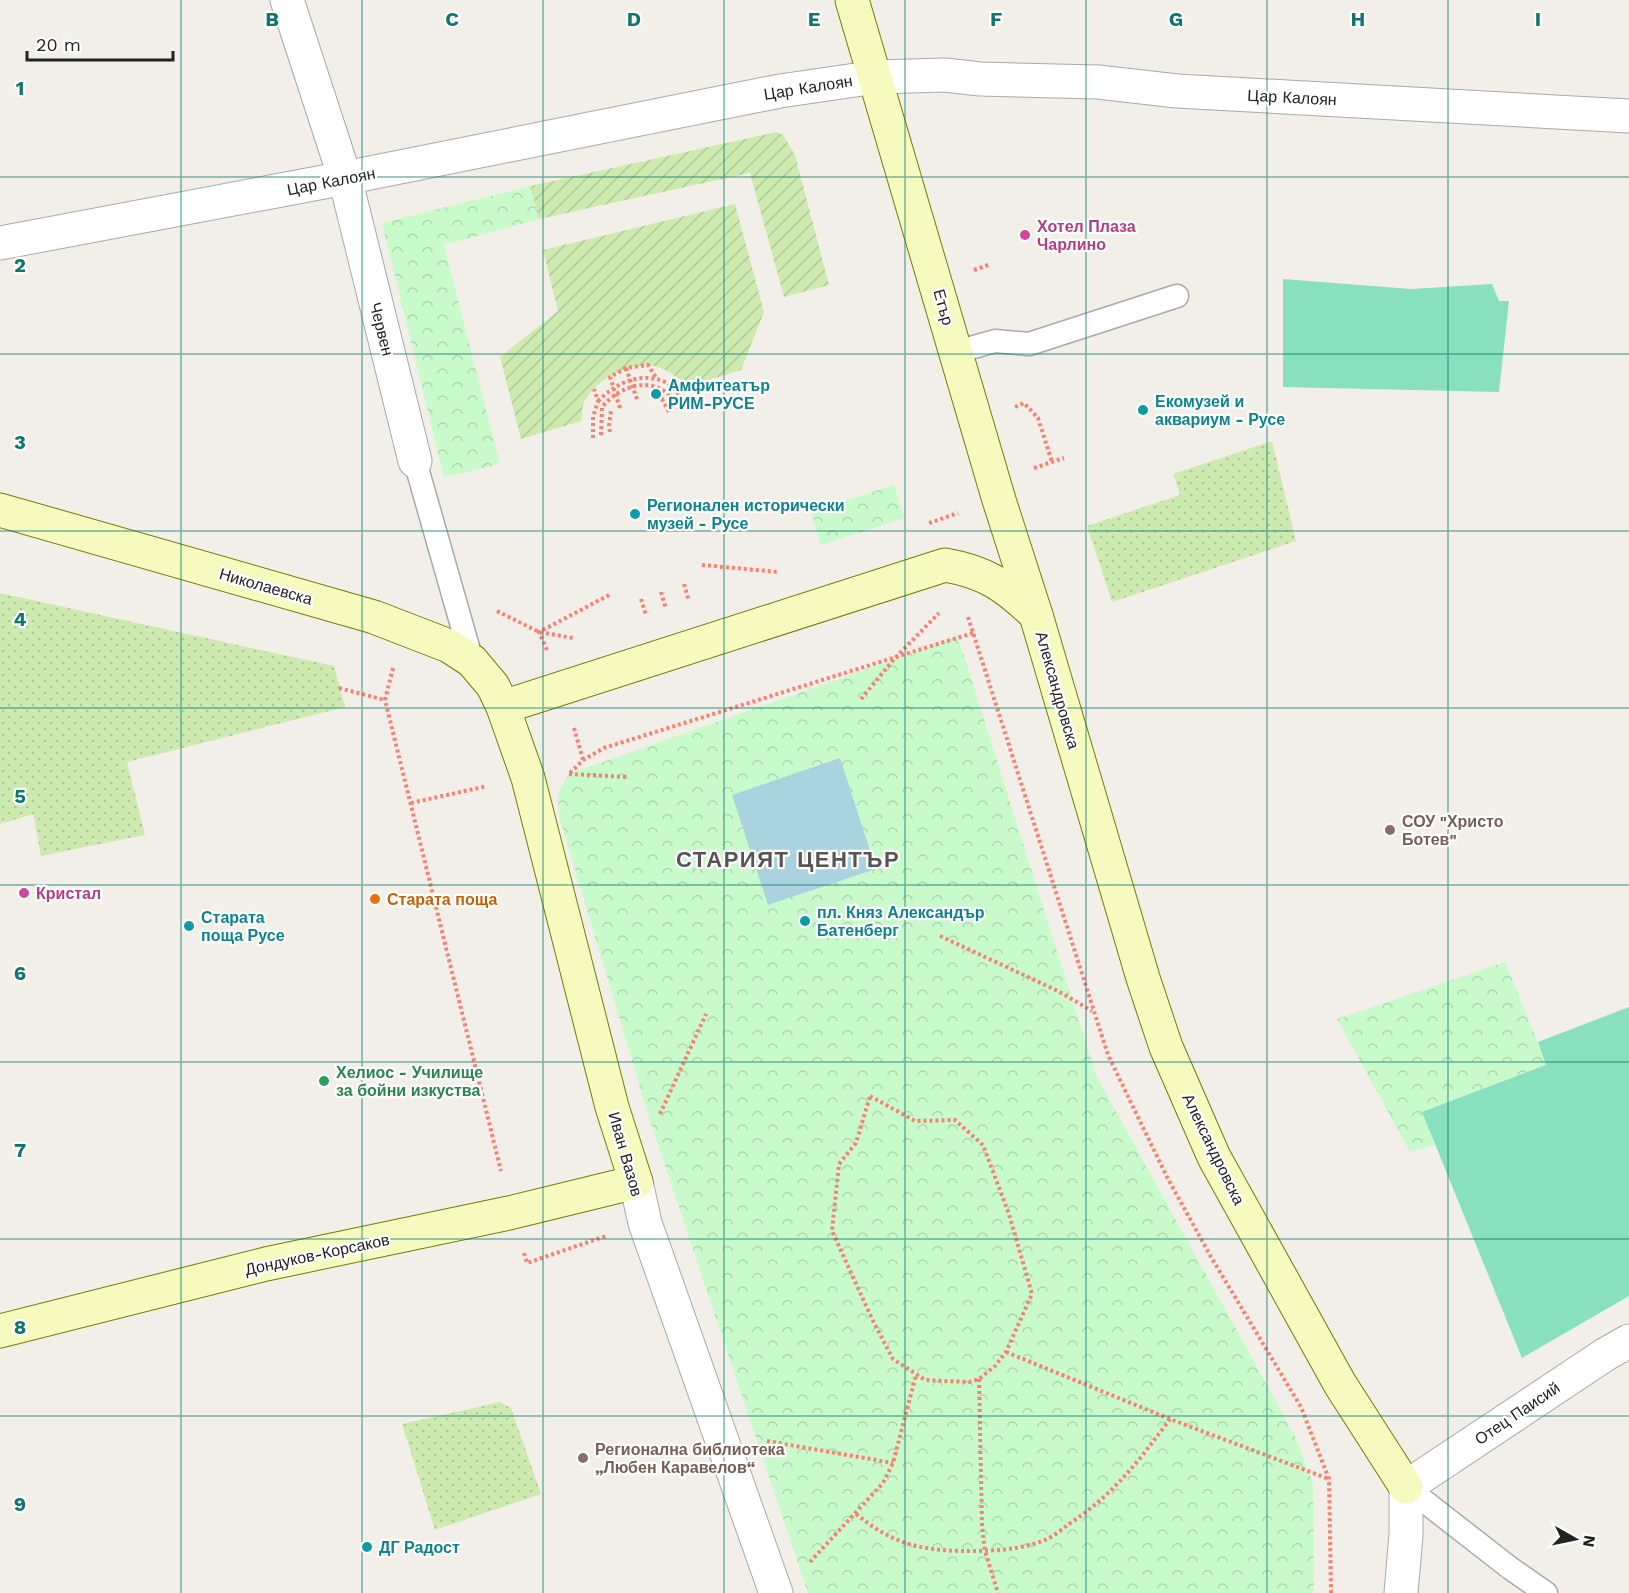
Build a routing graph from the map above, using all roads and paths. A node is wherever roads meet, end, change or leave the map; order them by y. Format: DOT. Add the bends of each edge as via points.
graph roads {
  1 [pos="287,0"];
  2 [pos="852,0"];
  3 [pos="876,77"];
  4 [pos="1629,116"];
  5 [pos="345,178"];
  6 [pos="0,243"];
  7 [pos="1177,296"];
  8 [pos="956,352"];
  9 [pos="626,368"];
  10 [pos="657,379"];
  11 [pos="630,380"];
  12 [pos="633,387"];
  13 [pos="614,388"];
  14 [pos="594,389"];
  15 [pos="616,395"];
  16 [pos="656,397"];
  17 [pos="598,401"];
  18 [pos="638,402"];
  19 [pos="689,406"];
  20 [pos="1016,406"];
  21 [pos="620,408"];
  22 [pos="679,409"];
  23 [pos="611,411"];
  24 [pos="669,412"];
  25 [pos="610,432"];
  26 [pos="602,435"];
  27 [pos="593,438"];
  28 [pos="1064,458"];
  29 [pos="414,461"];
  30 [pos="999,500"];
  31 [pos="0,510"];
  32 [pos="927,523"];
  33 [pos="702,565"];
  34 [pos="765,578"];
  35 [pos="684,584"];
  36 [pos="661,592"];
  37 [pos="611,594"];
  38 [pos="699,598"];
  39 [pos="455,599"];
  40 [pos="641,599"];
  41 [pos="689,601"];
  42 [pos="682,604"];
  43 [pos="674,606"];
  44 [pos="666,609"];
  45 [pos="943,609"];
  46 [pos="646,615"];
  47 [pos="1036,615"];
  48 [pos="636,618"];
  49 [pos="539,632"];
  50 [pos="973,633"];
  51 [pos="582,635"];
  52 [pos="895,658"];
  53 [pos="472,661"];
  54 [pos="339,688"];
  55 [pos="861,699"];
  56 [pos="503,707"];
  57 [pos="569,774"];
  58 [pos="628,777"];
  59 [pos="528,778"];
  60 [pos="563,783"];
  61 [pos="411,803"];
  62 [pos="940,936"];
  63 [pos="1093,1012"];
  64 [pos="706,1014"];
  65 [pos="658,1117"];
  66 [pos="636,1182"];
  67 [pos="509,1213"];
  68 [pos="645,1223"];
  69 [pos="0,1331"];
  70 [pos="1629,1341"];
  71 [pos="1006,1352"];
  72 [pos="916,1374"];
  73 [pos="979,1379"];
  74 [pos="1170,1419"];
  75 [pos="766,1440"];
  76 [pos="893,1463"];
  77 [pos="1406,1487"];
  78 [pos="856,1514"];
  79 [pos="985,1551"];
  80 [pos="807,1565"];
  81 [pos="776,1593"];
  82 [pos="998,1593"];
  83 [pos="1331,1593"];
  84 [pos="1401,1593"];
  85 [pos="1546,1593"];
  1 -- 5 [label="street, Червен"];
  2 -- 3 [label="street, Етър"];
  3 -- 4 [label="street, Цар Калоян" via="945,75 1098,82 1177,91"];
  3 -- 5 [label="street, Цар Калоян" via="780,91"];
  3 -- 8 [label="street, Етър"];
  5 -- 6 [label="street, Цар Калоян"];
  5 -- 29 [label="street, Червен"];
  7 -- 8 [label="lane" via="1029,344 995,341"];
  8 -- 30 [label="street, Етър"];
  9 -- 10 [label="path" via="648,365"];
  9 -- 11 [label="path"];
  9 -- 13 [label="path" via="610,377"];
  10 -- 11 [label="path" via="645,376"];
  10 -- 19 [label="path" via="675,390"];
  11 -- 12 [label="path"];
  11 -- 13 [label="path"];
  12 -- 15 [label="path"];
  12 -- 18 [label="path"];
  12 -- 22 [label="path" via="647,384 663,389"];
  13 -- 15 [label="path"];
  13 -- 17 [label="path"];
  14 -- 17 [label="path"];
  15 -- 21 [label="path"];
  15 -- 26 [label="path" via="602,407"];
  16 -- 24 [label="path" via="662,399"];
  17 -- 27 [label="path"];
  20 -- 28 [label="path" via="1024,403 1038,418 1052,462"];
  23 -- 25 [label="path"];
  29 -- 39 [label="lane, Червен"];
  30 -- 32 [label="path"];
  30 -- 47 [label="street, Етър"];
  31 -- 53 [label="street, Николаевска" via="374,617 449,646"];
  33 -- 34 [label="path" via="783,572"];
  35 -- 41 [label="path"];
  36 -- 44 [label="path"];
  37 -- 49 [label="path"];
  38 -- 41 [label="path"];
  39 -- 49 [label="path" via="481,603"];
  39 -- 53 [label="lane, Червен"];
  40 -- 46 [label="path"];
  41 -- 42 [label="path"];
  43 -- 44 [label="path"];
  44 -- 46 [label="path"];
  45 -- 52 [label="path"];
  46 -- 48 [label="path"];
  47 -- 56 [label="street" via="992,580 969,569 945,565"];
  47 -- 77 [label="street, Александровска" via="1166,1047 1214,1157 1340,1384"];
  49 -- 51 [label="path" via="572,639"];
  50 -- 52 [label="path"];
  52 -- 55 [label="path"];
  52 -- 57 [label="path" via="604,748"];
  53 -- 56 [label="street, Николаевска" via="493,686"];
  54 -- 61 [label="path" via="385,700"];
  56 -- 59 [label="street, Иван Вазов"];
  57 -- 58 [label="path"];
  57 -- 59 [label="path"];
  57 -- 60 [label="path"];
  59 -- 61 [label="path"];
  59 -- 66 [label="street, Иван Вазов" via="612,1107"];
  61 -- 67 [label="path"];
  62 -- 63 [label="path" via="1058,991"];
  64 -- 65 [label="path"];
  66 -- 67 [label="street, Дондуков-Корсаков"];
  66 -- 68 [label="street, Иван Вазов"];
  67 -- 68 [label="path" via="527,1263"];
  67 -- 69 [label="street, Дондуков-Корсаков" via="266,1264"];
  68 -- 81 [label="street, Иван Вазов"];
  70 -- 77 [label="street, Отец Паисий"];
  71 -- 72 [label="path" via="1032,1294 1009,1215 982,1145 955,1120 915,1120 870,1096 856,1143 839,1164 832,1231 893,1359"];
  71 -- 73 [label="path"];
  71 -- 74 [label="path"];
  72 -- 73 [label="path" via="925,1380"];
  72 -- 76 [label="path"];
  73 -- 79 [label="path"];
  74 -- 79 [label="path" via="1120,1483 1081,1516 1043,1541"];
  74 -- 83 [label="path" via="1329,1479"];
  75 -- 76 [label="path"];
  76 -- 78 [label="path" via="883,1483"];
  77 -- 84 [label="street"];
  77 -- 85 [label="lane, Александровска"];
  78 -- 79 [label="path" via="877,1531 911,1545 932,1551"];
  78 -- 80 [label="path"];
  79 -- 82 [label="path"];
}
